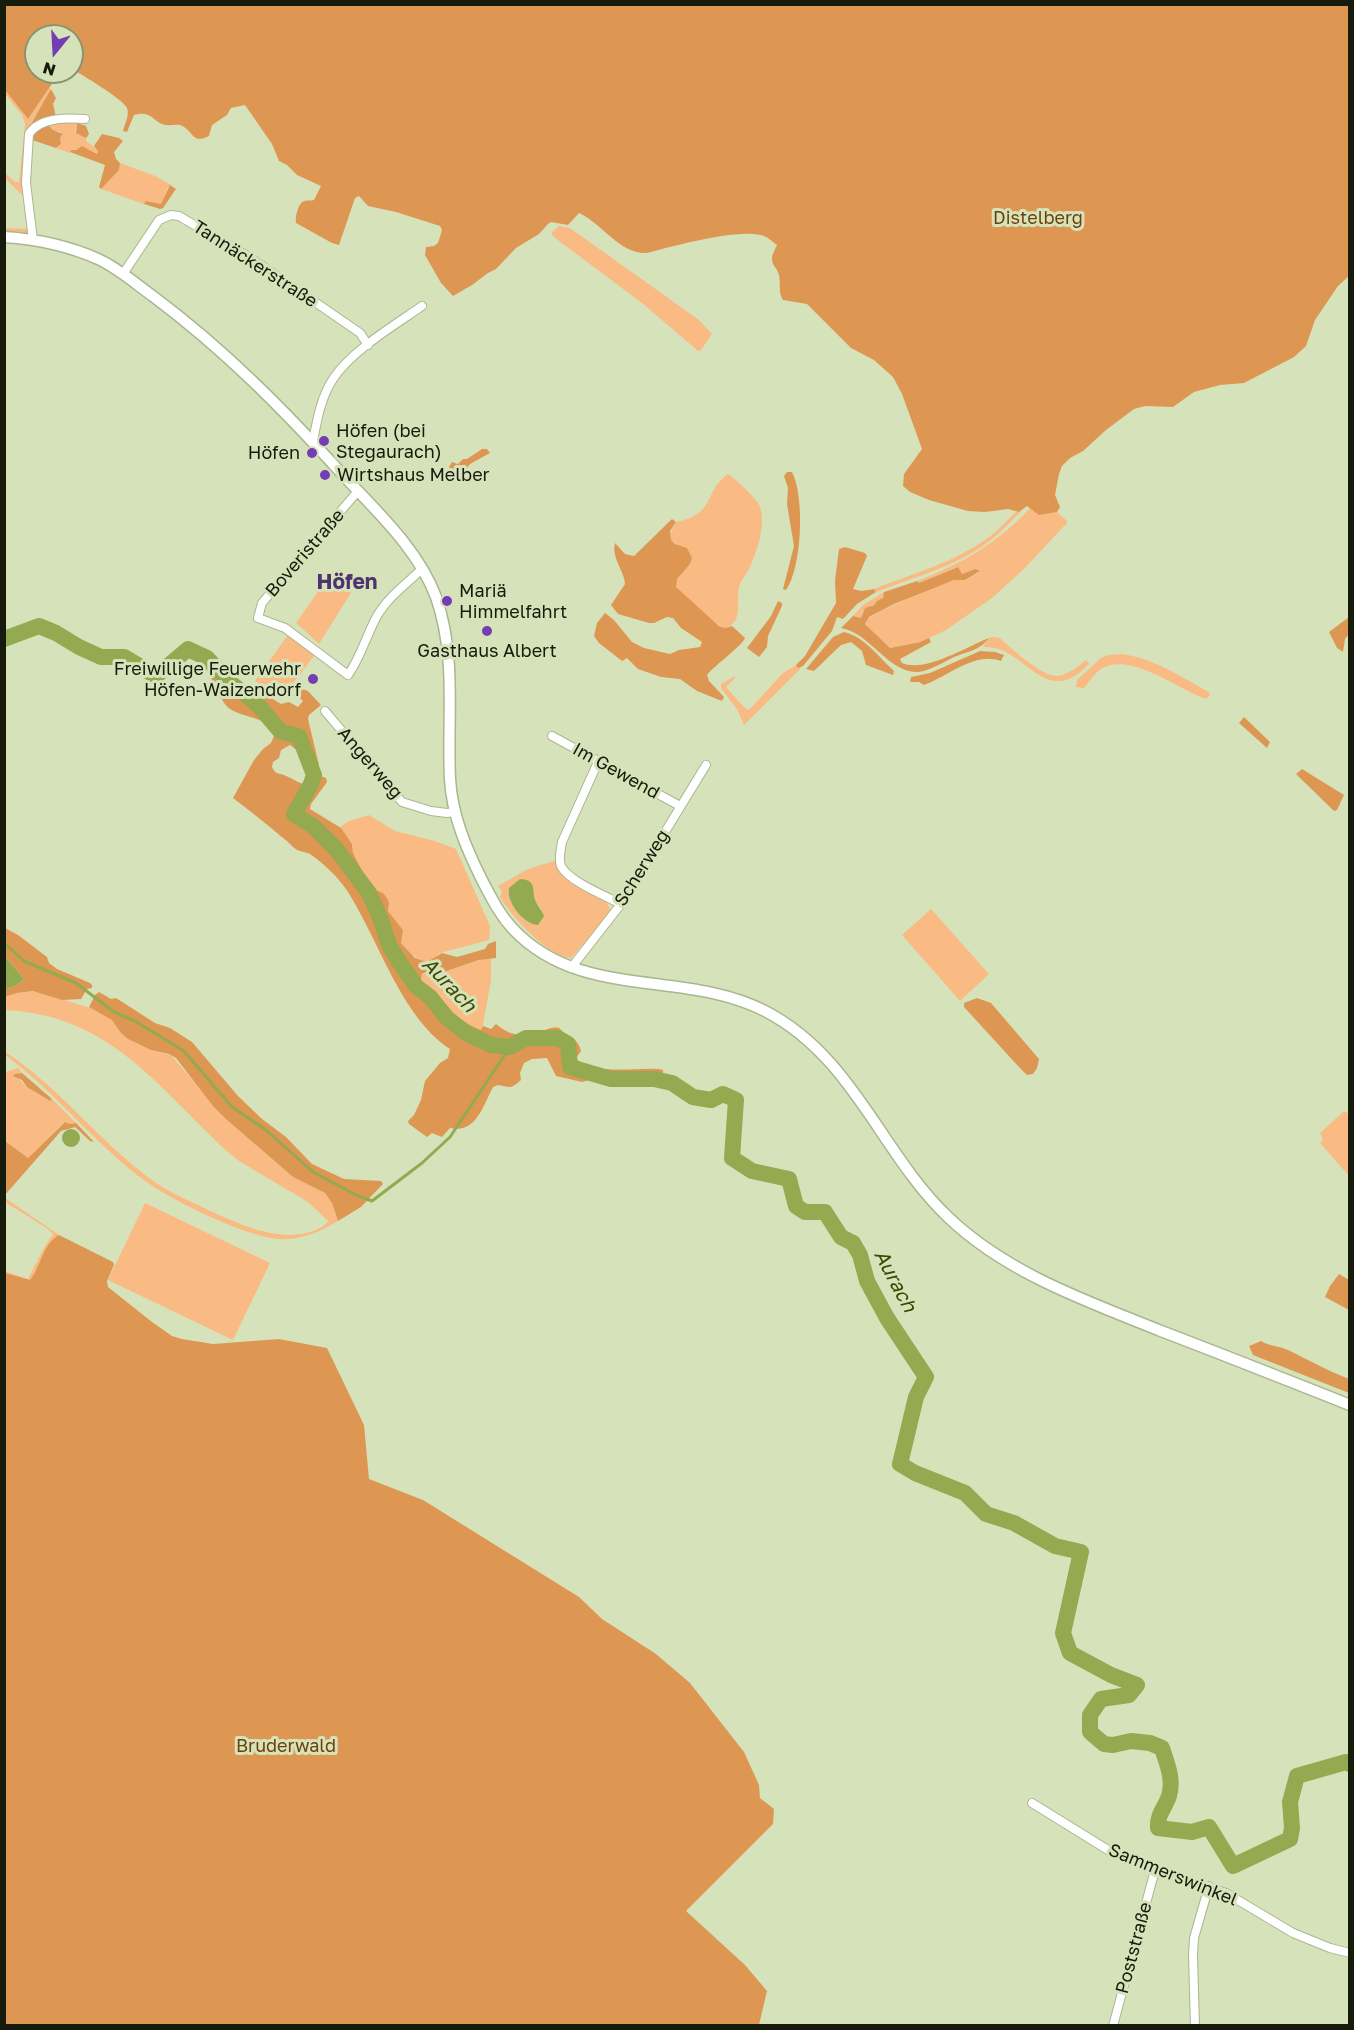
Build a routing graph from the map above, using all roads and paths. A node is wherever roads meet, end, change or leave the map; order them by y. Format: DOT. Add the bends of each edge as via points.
graph roads {
  1 [pos="85,119"];
  2 [pos="4,237"];
  3 [pos="33,240"];
  4 [pos="123,274"];
  5 [pos="422,306"];
  6 [pos="368,345"];
  7 [pos="313,441"];
  8 [pos="358,492"];
  9 [pos="422,570"];
  10 [pos="325,711"];
  11 [pos="552,736"];
  12 [pos="598,762"];
  13 [pos="706,765"];
  14 [pos="680,806"];
  15 [pos="455,812"];
  16 [pos="621,904"];
  17 [pos="571,968"];
  18 [pos="1350,1405"];
  19 [pos="1032,1803"];
  20 [pos="1155,1870"];
  21 [pos="1209,1886"];
  22 [pos="1350,1953"];
  23 [pos="1113,2025"];
  24 [pos="1195,2025"];
  1 -- 3 [label="street" via="55,120 37,126 29,134 26,183"];
  2 -- 3 [label="street"];
  3 -- 4 [label="street" via="101,260"];
  4 -- 6 [label="street, Tannäckerstraße" via="159,220 178,216 250,258 360,333"];
  4 -- 7 [label="street" via="238,365"];
  5 -- 6 [label="street"];
  6 -- 7 [label="street" via="333,379 325,393"];
  7 -- 8 [label="street"];
  8 -- 9 [label="street" via="391,527"];
  8 -- 9 [label="street, Boveristraße" via="262,603 258,618 285,628 348,675 377,615 390,597"];
  9 -- 15 [label="street" via="435,596 449,658 450,781"];
  10 -- 15 [label="street, Angerweg" via="402,802 431,811"];
  11 -- 12 [label="street, Im Gewend"];
  12 -- 14 [label="street, Im Gewend"];
  12 -- 16 [label="street" via="562,842 560,864 571,877"];
  13 -- 14 [label="street, Scherweg"];
  14 -- 16 [label="street, Scherweg"];
  15 -- 17 [label="street" via="475,866 509,925 540,952"];
  16 -- 17 [label="street, Scherweg"];
  17 -- 18 [label="street" via="607,978 709,992 766,1011 818,1050 862,1101 927,1195 950,1219 1001,1258 1072,1295"];
  19 -- 20 [label="street, Sammerswinkel" via="1108,1850"];
  20 -- 21 [label="street, Sammerswinkel"];
  20 -- 23 [label="street, Poststraße"];
  21 -- 22 [label="street, Sammerswinkel" via="1293,1933"];
  21 -- 24 [label="street" via="1194,1938"];
}
